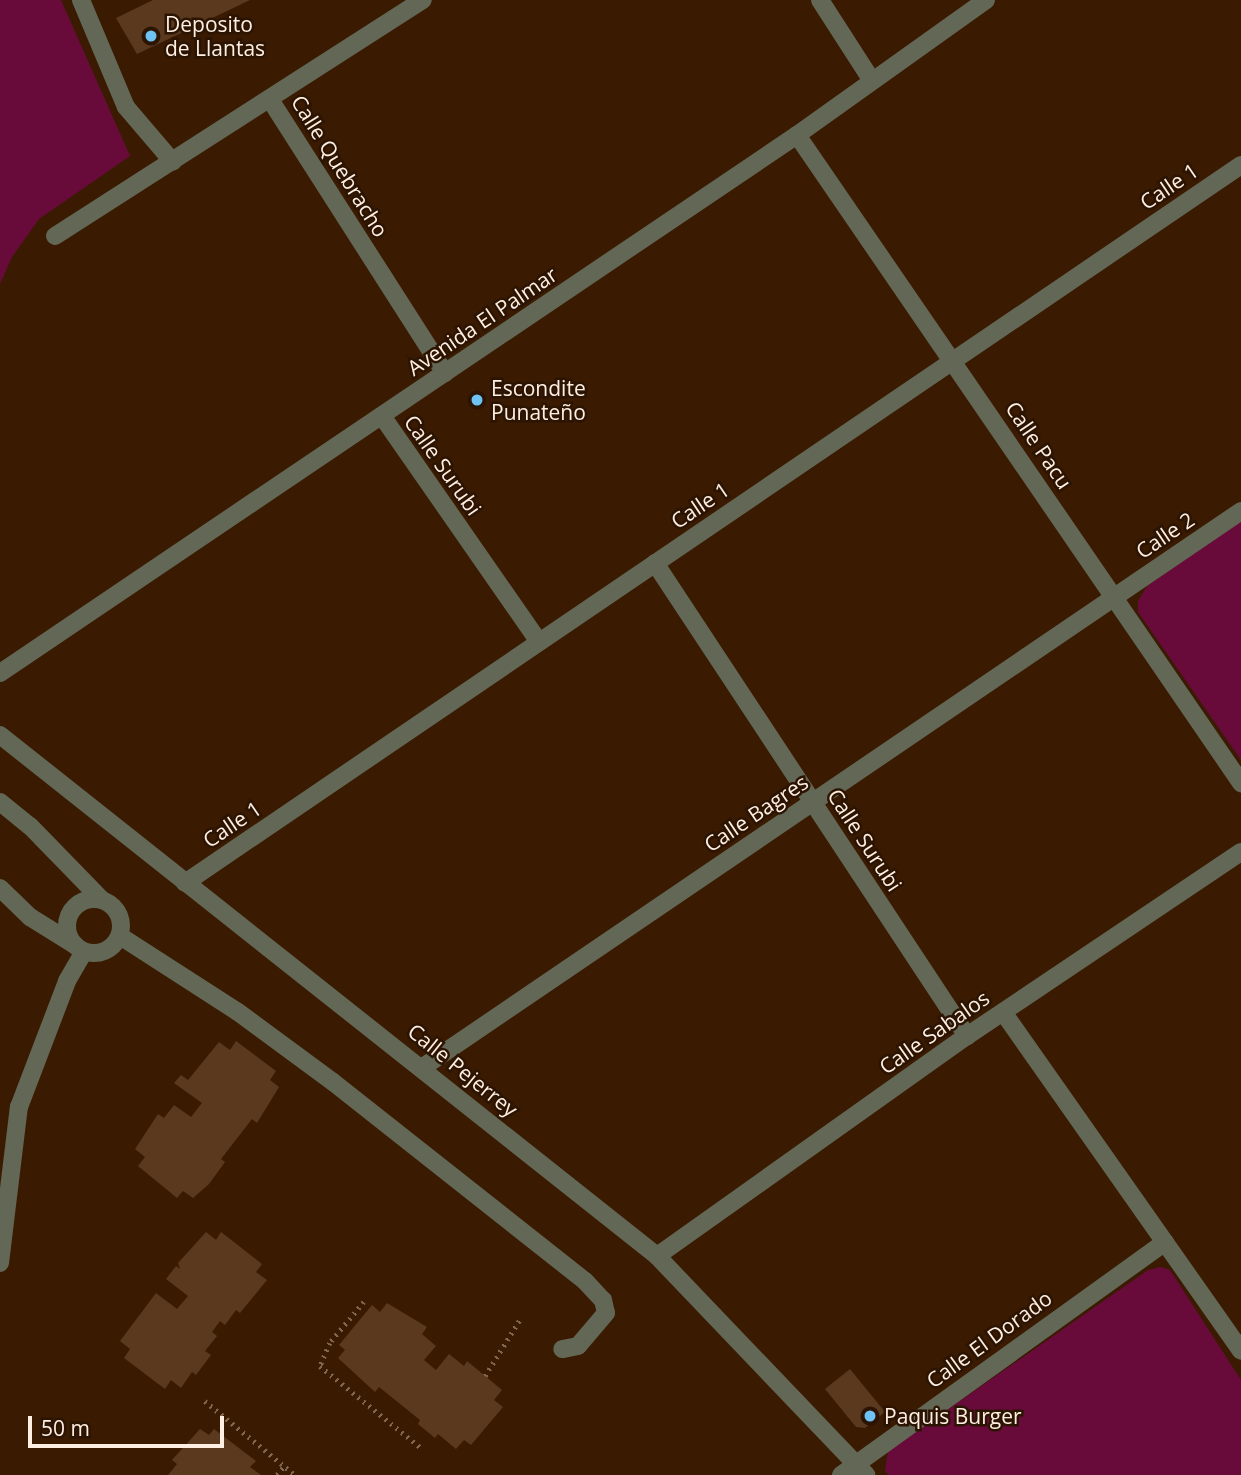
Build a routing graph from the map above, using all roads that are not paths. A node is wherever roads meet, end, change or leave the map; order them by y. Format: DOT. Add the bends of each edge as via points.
graph roads {
  1 [pos="81,0"];
  2 [pos="423,0"];
  3 [pos="820,0"];
  4 [pos="986,0"];
  5 [pos="871,79"];
  6 [pos="271,101"];
  7 [pos="797,135"];
  8 [pos="173,162"];
  9 [pos="1241,164"];
  10 [pos="55,236"];
  11 [pos="954,360"];
  12 [pos="445,373"];
  13 [pos="382,416"];
  14 [pos="1241,510"];
  15 [pos="655,563"];
  16 [pos="1115,597"];
  17 [pos="539,642"];
  18 [pos="0,673"];
  19 [pos="0,735"];
  20 [pos="1241,783"];
  21 [pos="0,802"];
  22 [pos="813,802"];
  23 [pos="1241,852"];
  24 [pos="186,883"];
  25 [pos="0,888"];
  26 [pos="102,900"];
  27 [pos="120,936"];
  28 [pos="80,948"];
  29 [pos="1003,1012"];
  30 [pos="967,1036"];
  31 [pos="423,1067"];
  32 [pos="1165,1242"];
  33 [pos="657,1256"];
  34 [pos="0,1263"];
  35 [pos="562,1349"];
  36 [pos="1241,1351"];
  37 [pos="861,1469"];
  38 [pos="841,1475"];
  1 -- 8 [label="street" via="126,107"];
  2 -- 6 [label="street, Calle Quebracho"];
  3 -- 5 [label="street"];
  4 -- 5 [label="street, Avenida El Palmar"];
  5 -- 7 [label="street, Avenida El Palmar"];
  6 -- 8 [label="street"];
  6 -- 12 [label="street, Calle Quebracho"];
  7 -- 11 [label="street, Calle Pacu"];
  7 -- 12 [label="street, Avenida El Palmar"];
  8 -- 10 [label="street"];
  9 -- 11 [label="street, Calle 1"];
  11 -- 15 [label="street, Calle 1"];
  11 -- 16 [label="street, Calle Pacu"];
  12 -- 13 [label="street, Avenida El Palmar"];
  13 -- 17 [label="street, Calle Surubi"];
  13 -- 18 [label="street, Avenida El Palmar"];
  14 -- 16 [label="street, Calle 2"];
  15 -- 17 [label="street, Calle 1"];
  15 -- 22 [label="street, Calle Surubi"];
  16 -- 20 [label="street, Calle Pacu"];
  16 -- 22 [label="street, Calle Bagres"];
  17 -- 24 [label="street, Calle 1"];
  19 -- 24 [label="street, Calle Pejerrey"];
  21 -- 26 [label="street" via="30,825"];
  22 -- 30 [label="street, Calle Surubi"];
  22 -- 31 [label="street, Calle Bagres"];
  23 -- 29 [label="street, Calle Sabalos"];
  24 -- 31 [label="street, Calle Pejerrey"];
  25 -- 28 [label="street" via="30,917"];
  26 -- 27 [label="street" via="117,910"];
  26 -- 28 [label="street" via="82,902 68,917 70,937"];
  27 -- 28 [label="street" via="105,951"];
  27 -- 35 [label="street" via="238,1012 333,1082 585,1281 603,1300 606,1313 578,1346"];
  28 -- 34 [label="street" via="19,1107"];
  29 -- 30 [label="street, Calle Sabalos"];
  29 -- 32 [label="street"];
  30 -- 33 [label="street, Calle Sabalos"];
  31 -- 33 [label="street, Calle Pejerrey"];
  32 -- 36 [label="street"];
  32 -- 37 [label="street, Calle El Dorado"];
  33 -- 37 [label="street, Calle Pejerrey"];
  37 -- 38 [label="street, Calle El Dorado"];
}
